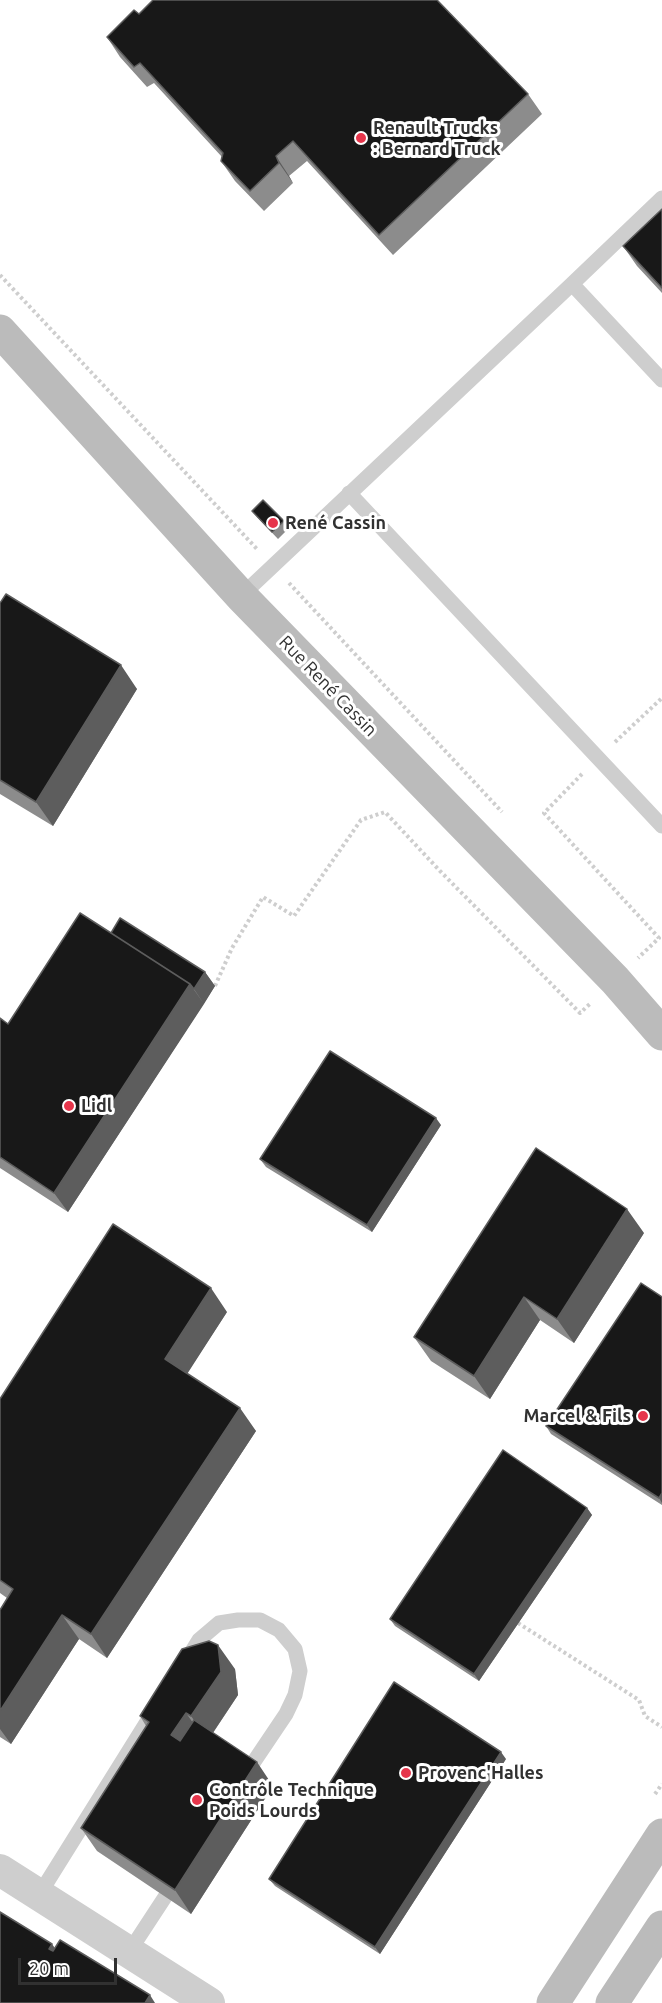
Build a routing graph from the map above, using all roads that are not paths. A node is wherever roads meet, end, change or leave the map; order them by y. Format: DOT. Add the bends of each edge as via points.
graph roads {
  1 [pos="662,198"];
  2 [pos="573,284"];
  3 [pos="0,331"];
  4 [pos="662,380"];
  5 [pos="350,493"];
  6 [pos="241,596"];
  7 [pos="662,826"];
  8 [pos="662,1034"];
  9 [pos="181,1669"];
  10 [pos="162,1699"];
  11 [pos="249,1770"];
  12 [pos="662,1835"];
  13 [pos="0,1870"];
  14 [pos="39,1895"];
  15 [pos="165,1897"];
  16 [pos="662,1927"];
  17 [pos="129,1952"];
  18 [pos="209,2003"];
  19 [pos="553,2003"];
  20 [pos="612,2003"];
  1 -- 2 [label="lane"];
  2 -- 4 [label="lane"];
  2 -- 5 [label="lane"];
  3 -- 6 [label="main road, Rue René Cassin"];
  5 -- 6 [label="lane"];
  5 -- 7 [label="lane"];
  6 -- 8 [label="main road, Rue René Cassin" via="615,980"];
  9 -- 11 [label="lane" via="199,1640 219,1623 229,1621 260,1620 279,1630 295,1649 300,1671 295,1695"];
  10 -- 14 [label="lane"];
  12 -- 19 [label="main road"];
  13 -- 14 [label="street"];
  14 -- 17 [label="street"];
  15 -- 17 [label="lane"];
  16 -- 20 [label="main road"];
  17 -- 18 [label="street"];
}
